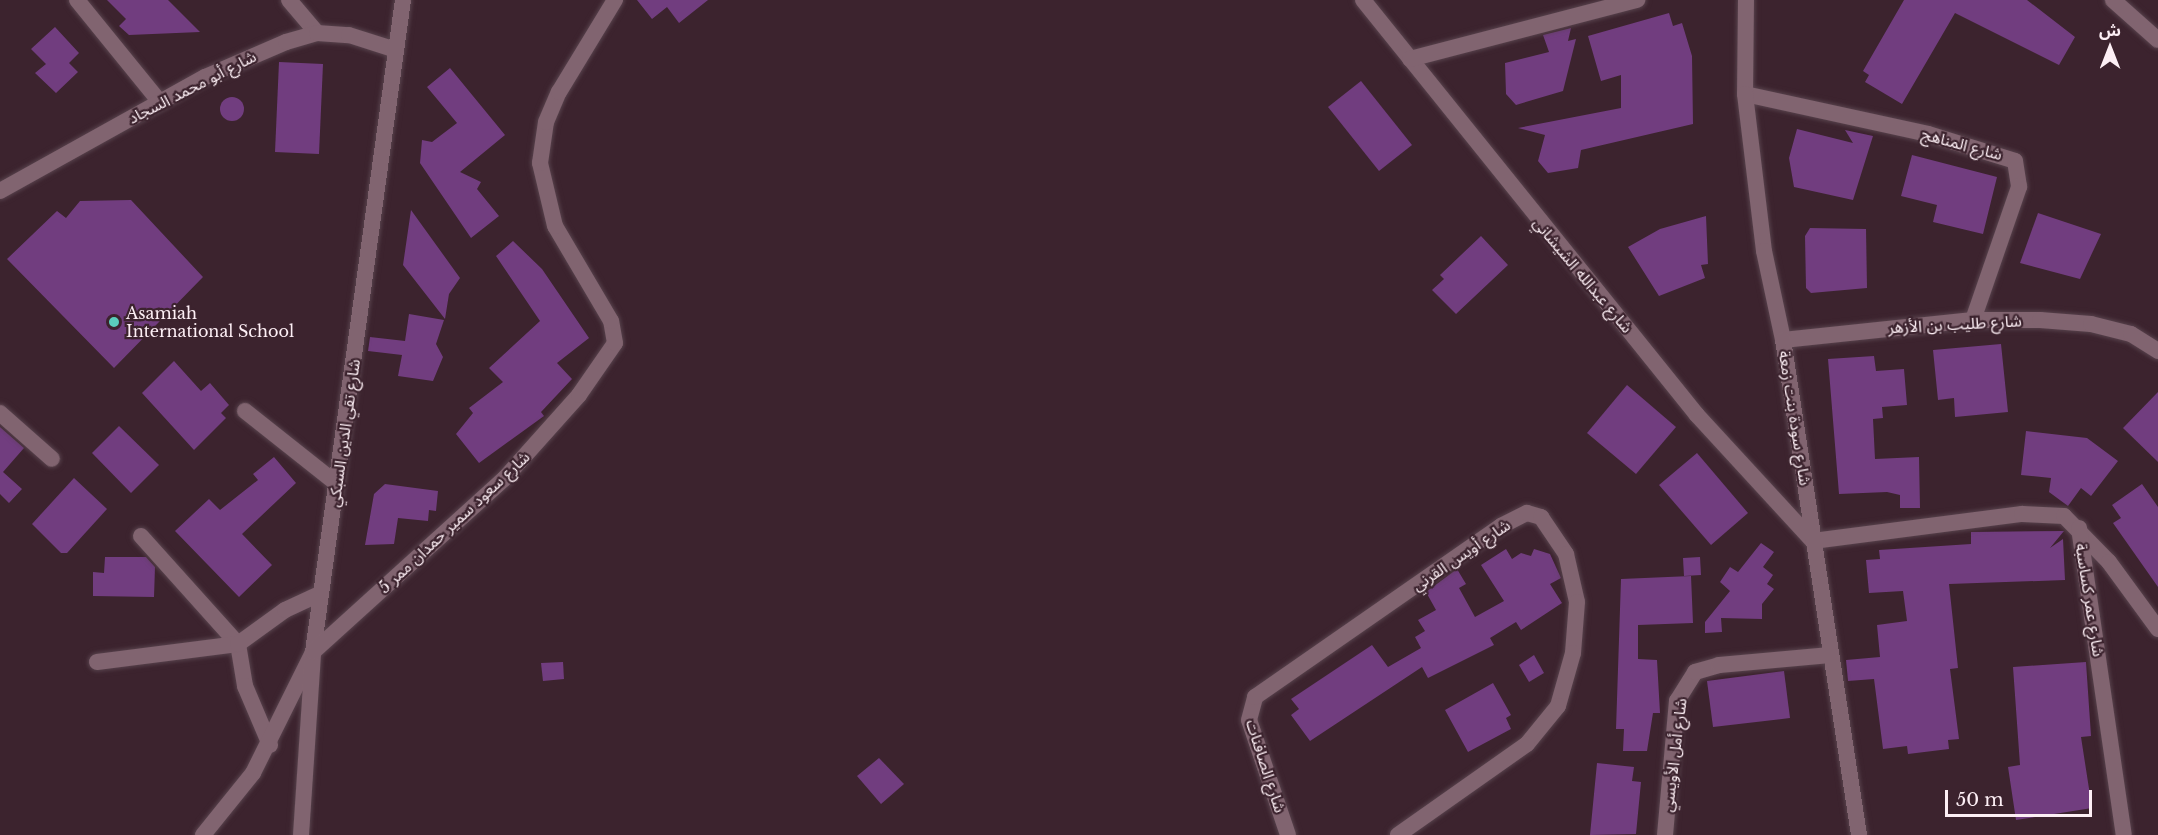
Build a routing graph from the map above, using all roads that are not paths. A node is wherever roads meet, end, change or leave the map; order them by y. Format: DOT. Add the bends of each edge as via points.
graph roads {
  1 [pos="77,0"];
  2 [pos="289,0"];
  3 [pos="403,0"];
  4 [pos="615,0"];
  5 [pos="1363,0"];
  6 [pos="1637,0"];
  7 [pos="1746,0"];
  8 [pos="2113,0"];
  9 [pos="603,7"];
  10 [pos="317,33"];
  11 [pos="2158,40"];
  12 [pos="396,50"];
  13 [pos="1410,59"];
  14 [pos="1744,94"];
  15 [pos="160,102"];
  16 [pos="0,191"];
  17 [pos="1973,320"];
  18 [pos="1783,340"];
  19 [pos="2158,351"];
  20 [pos="245,411"];
  21 [pos="0,413"];
  22 [pos="52,459"];
  23 [pos="336,483"];
  24 [pos="2078,527"];
  25 [pos="141,536"];
  26 [pos="1813,541"];
  27 [pos="319,594"];
  28 [pos="2158,629"];
  29 [pos="238,644"];
  30 [pos="313,652"];
  31 [pos="1831,656"];
  32 [pos="97,662"];
  33 [pos="1255,698"];
  34 [pos="270,745"];
  35 [pos="203,835"];
  36 [pos="301,835"];
  37 [pos="1288,835"];
  38 [pos="1398,835"];
  39 [pos="1665,835"];
  40 [pos="1859,835"];
  41 [pos="2124,835"];
  1 -- 15 [label="street"];
  2 -- 10 [label="street"];
  3 -- 12 [label="street, شارع تقي الدين السبكي"];
  4 -- 9 [label="street"];
  5 -- 13 [label="street, شارع عبدالله الشيشاني"];
  6 -- 13 [label="street"];
  7 -- 14 [label="street, شارع سودة بنت زمعة"];
  8 -- 11 [label="street"];
  9 -- 30 [label="street, شارع سعود سمير حمدان ممر 5" via="546,122 540,163 555,226 616,332 610,353 536,444"];
  10 -- 12 [label="street, شارع أبو محمد السجاد" via="349,35"];
  10 -- 15 [label="street, شارع أبو محمد السجاد" via="250,55"];
  12 -- 23 [label="street, شارع تقي الدين السبكي"];
  13 -- 26 [label="street, شارع عبدالله الشيشاني" via="1705,424"];
  14 -- 17 [label="street, شارع المناهج" via="1949,140 2015,161 2019,187"];
  14 -- 18 [label="street, شارع سودة بنت زمعة" via="1764,251"];
  15 -- 16 [label="street, شارع أبو محمد السجاد"];
  17 -- 18 [label="street, شارع طليب بن الأزهر"];
  17 -- 19 [label="street, شارع طليب بن الأزهر" via="2091,324 2131,334"];
  18 -- 26 [label="street, شارع سودة بنت زمعة"];
  20 -- 23 [label="street"];
  21 -- 22 [label="street"];
  23 -- 27 [label="street, شارع تقي الدين السبكي"];
  24 -- 26 [label="street, شارع عمر كساسبة" via="2050,513 2022,514"];
  24 -- 28 [label="street"];
  24 -- 41 [label="street, شارع عمر كساسبة"];
  25 -- 29 [label="street"];
  26 -- 31 [label="street, شارع سودة بنت زمعة"];
  27 -- 29 [label="street" via="285,610"];
  27 -- 30 [label="street, شارع تقي الدين السبكي"];
  29 -- 32 [label="street"];
  29 -- 34 [label="street" via="245,686"];
  30 -- 34 [label="street, شارع تقي الدين السبكي"];
  30 -- 36 [label="street"];
  31 -- 39 [label="street, شارع أمل الأويسي" via="1719,665 1695,672 1677,701"];
  31 -- 40 [label="street, شارع سودة بنت زمعة"];
  33 -- 37 [label="street, شارع الصافنات" via="1249,720"];
  33 -- 38 [label="street, شارع أويس القرني" via="1502,526 1527,513 1541,517 1566,554 1576,602 1573,653 1558,706 1527,744"];
  34 -- 35 [label="street, شارع تقي الدين السبكي"];
}
